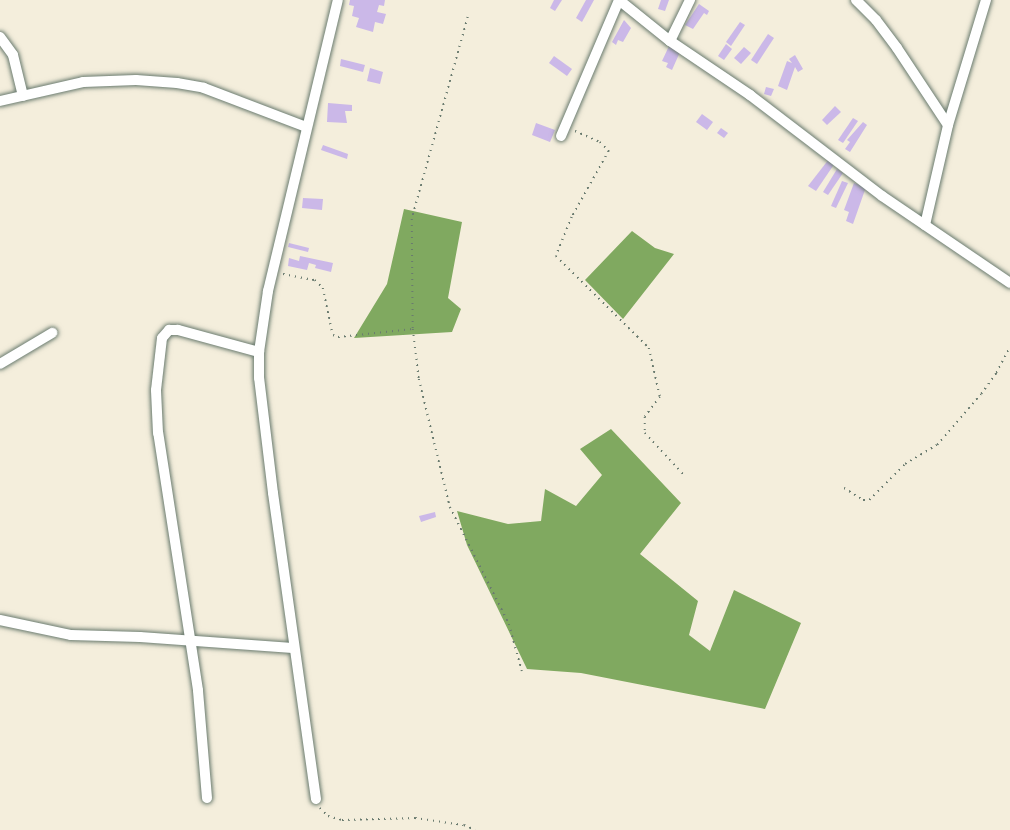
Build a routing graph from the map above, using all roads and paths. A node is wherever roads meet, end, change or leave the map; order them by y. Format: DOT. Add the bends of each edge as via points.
graph roads {
  1 [pos="338,0"];
  2 [pos="619,0"];
  3 [pos="690,0"];
  4 [pos="856,0"];
  5 [pos="986,0"];
  6 [pos="468,17"];
  7 [pos="0,38"];
  8 [pos="670,41"];
  9 [pos="23,96"];
  10 [pos="0,100"];
  11 [pos="948,125"];
  12 [pos="306,127"];
  13 [pos="562,131"];
  14 [pos="925,225"];
  15 [pos="273,272"];
  16 [pos="1010,283"];
  17 [pos="413,329"];
  18 [pos="52,333"];
  19 [pos="1010,347"];
  20 [pos="259,352"];
  21 [pos="0,364"];
  22 [pos="685,476"];
  23 [pos="844,488"];
  24 [pos="0,620"];
  25 [pos="189,641"];
  26 [pos="293,648"];
  27 [pos="522,671"];
  28 [pos="207,798"];
  29 [pos="316,799"];
  30 [pos="475,830"];
  1 -- 12 [label="street"];
  2 -- 8 [label="street"];
  2 -- 13 [label="street"];
  3 -- 8 [label="street"];
  4 -- 11 [label="street" via="897,48"];
  5 -- 11 [label="street"];
  6 -- 17 [label="path" via="412,219"];
  7 -- 9 [label="street" via="13,55"];
  8 -- 14 [label="street" via="750,95"];
  9 -- 10 [label="street"];
  9 -- 12 [label="street" via="83,82 177,83 204,88"];
  11 -- 14 [label="street"];
  12 -- 15 [label="street"];
  13 -- 22 [label="path" via="600,142 609,151 572,217 556,256 649,348 660,397 645,417 645,433"];
  14 -- 16 [label="street"];
  15 -- 17 [label="path" via="315,280 322,288 333,335"];
  15 -- 20 [label="street"];
  17 -- 27 [label="path" via="419,379 450,507 508,624"];
  18 -- 21 [label="street"];
  19 -- 23 [label="path" via="981,394 937,445 906,464 869,500"];
  20 -- 25 [label="street" via="178,330 167,332 162,338 156,390 158,433"];
  20 -- 26 [label="street"];
  24 -- 25 [label="street" via="71,636"];
  25 -- 26 [label="street"];
  25 -- 28 [label="street" via="198,690"];
  26 -- 29 [label="street"];
  29 -- 30 [label="path" via="323,812 334,818 415,818"];
}
